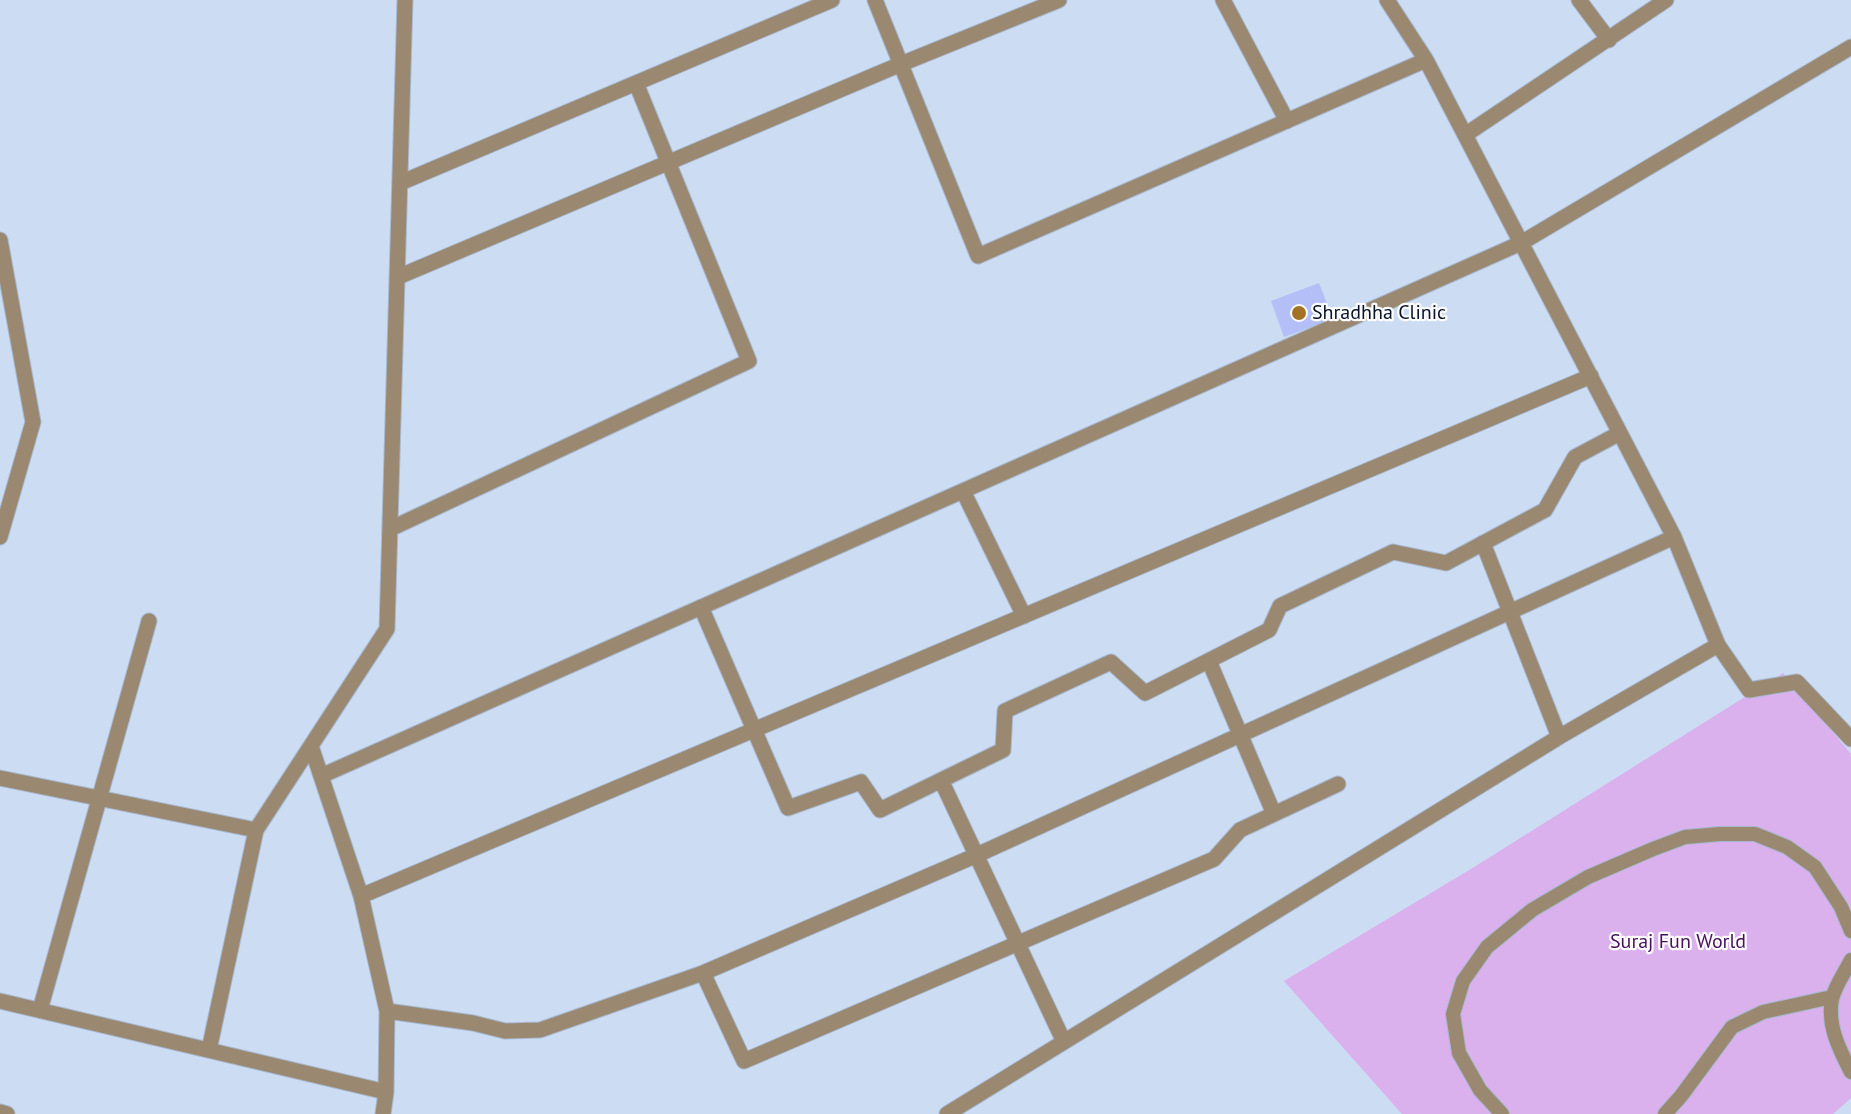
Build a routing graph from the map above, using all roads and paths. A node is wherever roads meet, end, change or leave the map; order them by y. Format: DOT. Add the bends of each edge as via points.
graph roads {
  1 [pos="405,0"];
  2 [pos="832,0"];
  3 [pos="875,0"];
  4 [pos="1059,0"];
  5 [pos="1223,0"];
  6 [pos="1387,0"];
  7 [pos="1579,0"];
  8 [pos="1666,0"];
  9 [pos="1609,40"];
  10 [pos="1851,47"];
  11 [pos="1426,60"];
  12 [pos="901,64"];
  13 [pos="636,83"];
  14 [pos="1287,122"];
  15 [pos="1465,135"];
  16 [pos="667,163"];
  17 [pos="400,183"];
  18 [pos="0,240"];
  19 [pos="1521,243"];
  20 [pos="398,277"];
  21 [pos="1591,376"];
  22 [pos="1620,433"];
  23 [pos="963,491"];
  24 [pos="390,529"];
  25 [pos="0,537"];
  26 [pos="1674,537"];
  27 [pos="1483,543"];
  28 [pos="701,607"];
  29 [pos="1510,612"];
  30 [pos="1024,616"];
  31 [pos="149,621"];
  32 [pos="1718,645"];
  33 [pos="1209,661"];
  34 [pos="754,730"];
  35 [pos="1240,735"];
  36 [pos="1559,737"];
  37 [pos="1851,739"];
  38 [pos="311,746"];
  39 [pos="321,776"];
  40 [pos="0,778"];
  41 [pos="941,780"];
  42 [pos="1338,784"];
  43 [pos="100,798"];
  44 [pos="1274,814"];
  45 [pos="256,830"];
  46 [pos="976,855"];
  47 [pos="361,896"];
  48 [pos="1851,931"];
  49 [pos="1018,943"];
  50 [pos="1851,960"];
  51 [pos="703,974"];
  52 [pos="1832,997"];
  53 [pos="0,1001"];
  54 [pos="40,1010"];
  55 [pos="387,1011"];
  56 [pos="1064,1042"];
  57 [pos="209,1050"];
  58 [pos="1851,1072"];
  59 [pos="386,1092"];
  60 [pos="0,1112"];
  61 [pos="7,1114"];
  62 [pos="383,1114"];
  63 [pos="947,1114"];
  64 [pos="1502,1114"];
  65 [pos="1665,1114"];
  1 -- 17 [label="street"];
  2 -- 13 [label="street"];
  3 -- 12 [label="street"];
  4 -- 12 [label="street"];
  5 -- 14 [label="street"];
  6 -- 11 [label="street"];
  7 -- 9 [label="street"];
  8 -- 9 [label="street"];
  9 -- 15 [label="street"];
  10 -- 19 [label="street"];
  11 -- 14 [label="street"];
  11 -- 15 [label="street"];
  12 -- 14 [label="street" via="978,256"];
  12 -- 16 [label="street"];
  13 -- 16 [label="street"];
  13 -- 17 [label="street"];
  15 -- 19 [label="street"];
  16 -- 20 [label="street"];
  16 -- 24 [label="street" via="749,361"];
  17 -- 20 [label="street"];
  18 -- 25 [label="street" via="33,422"];
  19 -- 21 [label="street"];
  19 -- 23 [label="street"];
  20 -- 24 [label="street"];
  21 -- 22 [label="street"];
  21 -- 30 [label="street"];
  22 -- 26 [label="street"];
  22 -- 27 [label="street" via="1575,457 1545,510"];
  23 -- 28 [label="street"];
  23 -- 30 [label="street"];
  24 -- 38 [label="street" via="387,629"];
  26 -- 29 [label="street"];
  26 -- 32 [label="street"];
  27 -- 29 [label="street"];
  27 -- 33 [label="street" via="1446,563 1393,552 1280,606 1269,630"];
  28 -- 34 [label="street"];
  28 -- 39 [label="street"];
  29 -- 35 [label="street"];
  29 -- 36 [label="street"];
  30 -- 34 [label="street"];
  31 -- 43 [label="street"];
  32 -- 36 [label="street"];
  32 -- 37 [label="street" via="1749,690 1797,682"];
  33 -- 35 [label="street"];
  33 -- 41 [label="street" via="1145,693 1111,662 1005,711 1003,750"];
  34 -- 41 [label="street" via="788,808 861,782 880,810"];
  34 -- 47 [label="street"];
  35 -- 44 [label="street"];
  35 -- 46 [label="street"];
  36 -- 56 [label="street"];
  38 -- 39 [label="street"];
  38 -- 45 [label="street"];
  39 -- 47 [label="street"];
  40 -- 43 [label="street"];
  41 -- 46 [label="street"];
  42 -- 44 [label="street"];
  43 -- 45 [label="street"];
  43 -- 54 [label="street"];
  44 -- 49 [label="street" via="1240,830 1214,859"];
  45 -- 57 [label="street"];
  46 -- 49 [label="street"];
  46 -- 51 [label="street"];
  47 -- 55 [label="street"];
  48 -- 64 [label="lane" via="1815,867 1787,848 1755,834 1685,837 1588,877 1532,910 1487,947 1463,981 1454,1014 1459,1053 1480,1090"];
  49 -- 51 [label="street" via="744,1061"];
  49 -- 56 [label="street"];
  50 -- 52 [label="lane"];
  51 -- 55 [label="street" via="540,1030 505,1031"];
  52 -- 58 [label="lane" via="1830,1016 1837,1045"];
  52 -- 65 [label="lane" via="1763,1012 1732,1027"];
  53 -- 54 [label="street"];
  54 -- 57 [label="street"];
  55 -- 59 [label="street"];
  56 -- 63 [label="street"];
  57 -- 59 [label="street"];
  59 -- 62 [label="street"];
  60 -- 61 [label="street"];
}
